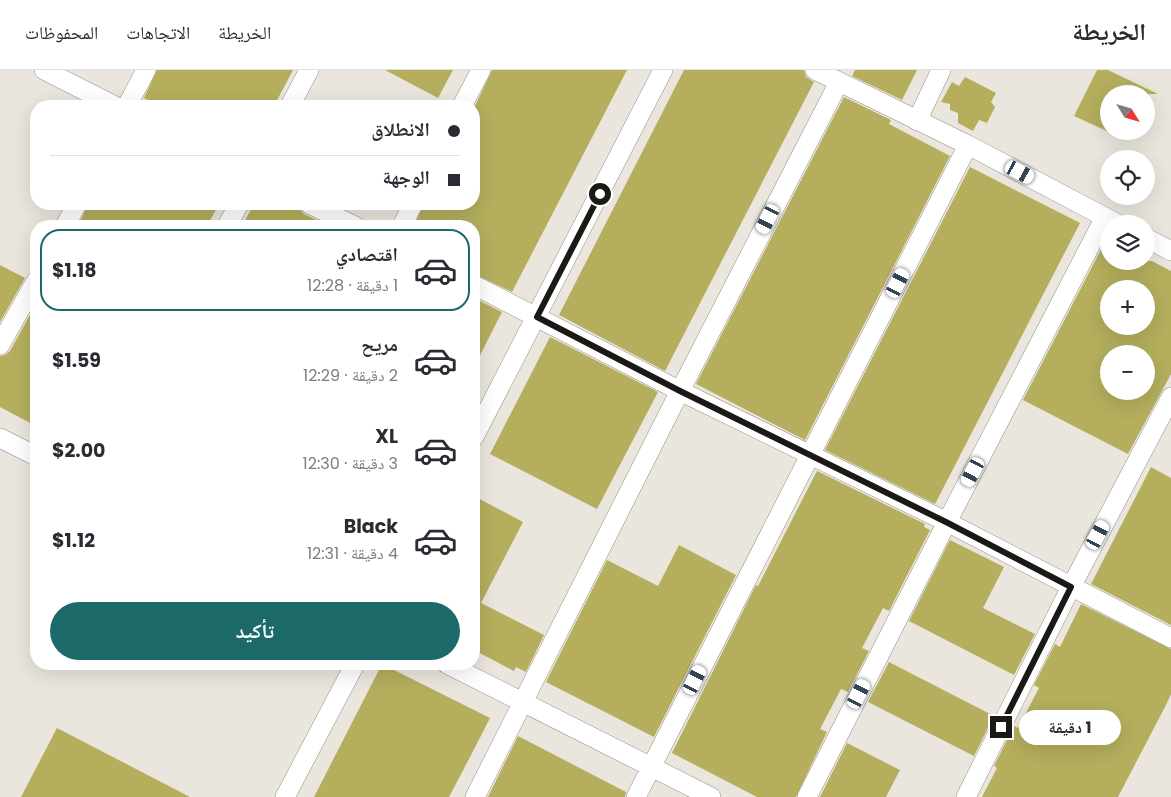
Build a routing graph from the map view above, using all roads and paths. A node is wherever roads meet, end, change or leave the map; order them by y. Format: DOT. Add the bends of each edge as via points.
graph roads {
  1 [pos="44,70"];
  2 [pos="146,70"];
  3 [pos="309,70"];
  4 [pos="481,70"];
  5 [pos="663,70"];
  6 [pos="815,70"];
  7 [pos="941,70"];
  8 [pos="840,82"];
  9 [pos="103,100"];
  10 [pos="130,100"];
  11 [pos="293,100"];
  12 [pos="465,100"];
  13 [pos="917,121"];
  14 [pos="968,146"];
  15 [pos="322,210"];
  16 [pos="1102,215"];
  17 [pos="342,220"];
  18 [pos="1100,242"];
  19 [pos="1155,243"];
  20 [pos="1171,251"];
  21 [pos="480,288"];
  22 [pos="30,292"];
  23 [pos="537,317"];
  24 [pos="0,345"];
  25 [pos="680,391"];
  26 [pos="1171,397"];
  27 [pos="480,426"];
  28 [pos="0,438"];
  29 [pos="30,453"];
  30 [pos="810,456"];
  31 [pos="946,522"];
  32 [pos="1071,587"];
  33 [pos="1171,638"];
  34 [pos="352,670"];
  35 [pos="459,670"];
  36 [pos="523,702"];
  37 [pos="651,767"];
  38 [pos="286,797"];
  39 [pos="475,797"];
  40 [pos="636,797"];
  41 [pos="711,797"];
  42 [pos="807,797"];
  43 [pos="966,797"];
  1 -- 9 [label="street"];
  2 -- 10 [label="street"];
  3 -- 11 [label="street"];
  4 -- 12 [label="street"];
  5 -- 23 [label="street"];
  6 -- 8 [label="street"];
  7 -- 13 [label="street"];
  8 -- 13 [label="street"];
  8 -- 25 [label="street"];
  13 -- 14 [label="street"];
  14 -- 16 [label="street"];
  14 -- 30 [label="street"];
  15 -- 17 [label="street"];
  18 -- 31 [label="street"];
  19 -- 20 [label="street"];
  21 -- 23 [label="street"];
  22 -- 24 [label="street"];
  23 -- 25 [label="street"];
  23 -- 27 [label="street"];
  25 -- 30 [label="street"];
  25 -- 36 [label="street"];
  26 -- 32 [label="street"];
  28 -- 29 [label="street"];
  30 -- 31 [label="street"];
  30 -- 37 [label="street"];
  31 -- 32 [label="street"];
  31 -- 42 [label="street"];
  32 -- 33 [label="street"];
  32 -- 43 [label="street"];
  34 -- 38 [label="street"];
  35 -- 36 [label="street"];
  36 -- 37 [label="street"];
  36 -- 39 [label="street"];
  37 -- 40 [label="street"];
  37 -- 41 [label="street"];
}
